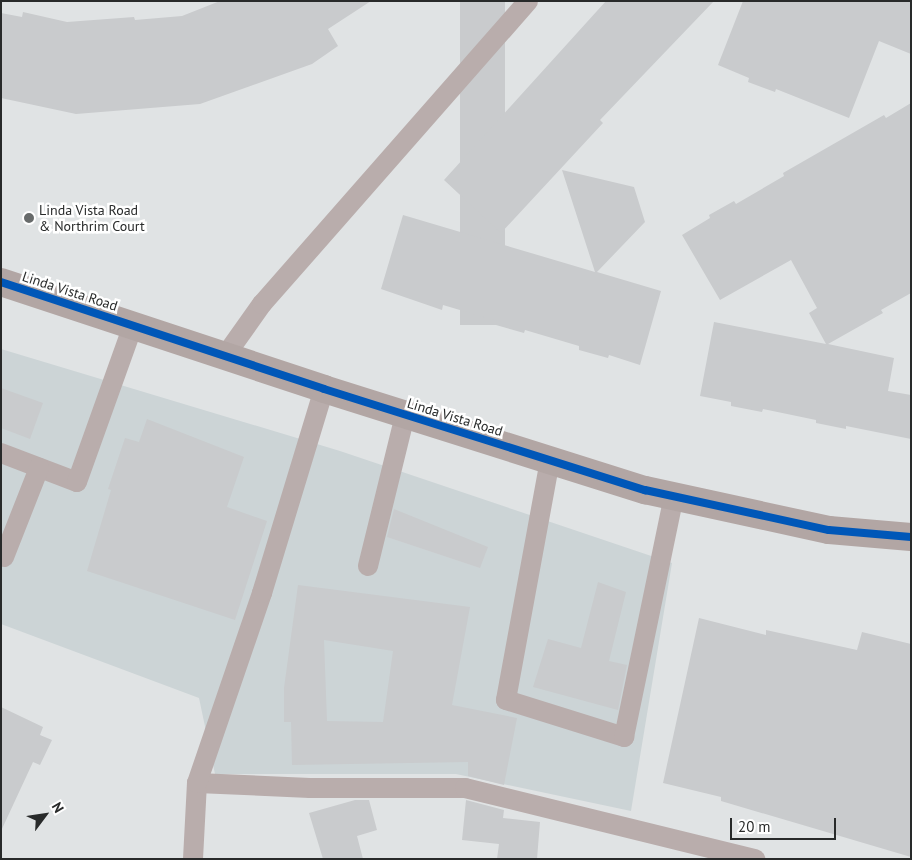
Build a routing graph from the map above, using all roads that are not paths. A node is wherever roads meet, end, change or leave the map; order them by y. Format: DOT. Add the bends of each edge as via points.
graph roads {
  1 [pos="528,1"];
  2 [pos="1,282"];
  3 [pos="133,326"];
  4 [pos="226,356"];
  5 [pos="324,389"];
  6 [pos="405,415"];
  7 [pos="1,453"];
  8 [pos="550,460"];
  9 [pos="39,468"];
  10 [pos="674,496"];
  11 [pos="911,537"];
  12 [pos="4,557"];
  13 [pos="368,566"];
  14 [pos="197,783"];
  15 [pos="193,859"];
  16 [pos="755,859"];
  1 -- 4 [label="lane" via="262,304"];
  2 -- 3 [label="main road, Linda Vista Road"];
  3 -- 4 [label="main road, Linda Vista Road"];
  3 -- 9 [label="lane" via="77,482"];
  4 -- 5 [label="main road, Linda Vista Road"];
  5 -- 6 [label="main road, Linda Vista Road"];
  5 -- 14 [label="lane" via="262,593"];
  6 -- 8 [label="main road, Linda Vista Road"];
  6 -- 13 [label="lane"];
  7 -- 9 [label="lane"];
  8 -- 10 [label="main road, Linda Vista Road"];
  8 -- 10 [label="lane" via="506,700 624,737"];
  9 -- 12 [label="lane"];
  10 -- 11 [label="main road, Linda Vista Road" via="829,530"];
  14 -- 15 [label="lane"];
  14 -- 16 [label="lane" via="310,788 465,788"];
}
